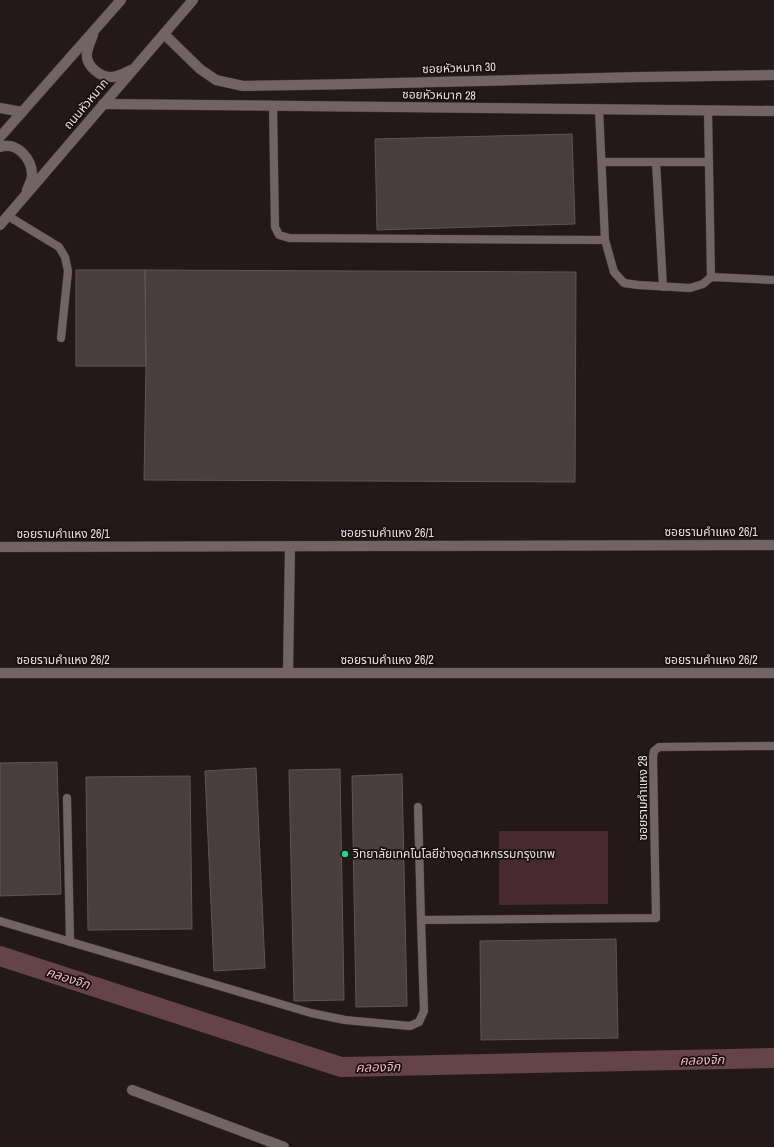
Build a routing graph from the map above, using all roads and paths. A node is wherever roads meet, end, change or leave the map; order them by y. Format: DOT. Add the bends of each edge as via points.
graph roads {
  1 [pos="121,0"];
  2 [pos="192,0"];
  3 [pos="94,31"];
  4 [pos="164,34"];
  5 [pos="134,68"];
  6 [pos="774,75"];
  7 [pos="103,104"];
  8 [pos="273,106"];
  9 [pos="0,108"];
  10 [pos="600,110"];
  11 [pos="708,111"];
  12 [pos="774,111"];
  13 [pos="22,112"];
  14 [pos="0,137"];
  15 [pos="0,147"];
  16 [pos="602,162"];
  17 [pos="656,162"];
  18 [pos="709,162"];
  19 [pos="26,195"];
  20 [pos="8,216"];
  21 [pos="0,225"];
  22 [pos="605,240"];
  23 [pos="711,277"];
  24 [pos="774,280"];
  25 [pos="663,287"];
  26 [pos="61,338"];
  27 [pos="774,545"];
  28 [pos="290,546"];
  29 [pos="0,547"];
  30 [pos="0,673"];
  31 [pos="288,673"];
  32 [pos="774,673"];
  33 [pos="774,746"];
  34 [pos="67,798"];
  35 [pos="418,806"];
  36 [pos="421,920"];
  37 [pos="0,921"];
  38 [pos="70,942"];
  39 [pos="132,1090"];
  40 [pos="284,1147"];
  1 -- 3 [label="street"];
  2 -- 4 [label="street, ถนนหัวหมาก"];
  3 -- 5 [label="street" via="87,53 88,62 94,70 112,77"];
  3 -- 13 [label="street"];
  4 -- 5 [label="street, ถนนหัวหมาก"];
  4 -- 6 [label="street, ซอยหัวหมาก 30" via="200,69 216,80 243,86"];
  5 -- 7 [label="street, ถนนหัวหมาก"];
  7 -- 8 [label="street, ซอยหัวหมาก 28"];
  7 -- 19 [label="street, ถนนหัวหมาก"];
  8 -- 10 [label="street, ซอยหัวหมาก 28"];
  8 -- 22 [label="lane" via="275,227 279,235 289,238"];
  9 -- 13 [label="street"];
  10 -- 11 [label="street, ซอยหัวหมาก 28"];
  10 -- 16 [label="lane"];
  11 -- 12 [label="street, ซอยหัวหมาก 28"];
  11 -- 18 [label="lane"];
  13 -- 14 [label="street"];
  15 -- 19 [label="street" via="15,147 29,162 32,176"];
  16 -- 17 [label="lane"];
  16 -- 22 [label="lane"];
  17 -- 18 [label="lane"];
  17 -- 25 [label="lane"];
  18 -- 23 [label="lane"];
  19 -- 20 [label="street, ถนนหัวหมาก"];
  20 -- 21 [label="street, ถนนหัวหมาก"];
  20 -- 26 [label="lane" via="60,247 65,257 68,271"];
  22 -- 25 [label="lane" via="614,272 624,283"];
  23 -- 24 [label="lane"];
  23 -- 25 [label="lane" via="703,284 690,288"];
  27 -- 28 [label="street, ซอยรามคำแหง 26/1"];
  28 -- 29 [label="street, ซอยรามคำแหง 26/1"];
  28 -- 31 [label="street"];
  30 -- 31 [label="street, ซอยรามคำแหง 26/2"];
  31 -- 32 [label="street, ซอยรามคำแหง 26/2"];
  33 -- 36 [label="lane, ซอยรามคำแหง 28" via="659,746 654,751 656,918"];
  34 -- 38 [label="lane"];
  35 -- 36 [label="lane"];
  36 -- 38 [label="lane" via="424,1011 419,1022 410,1026 345,1020 311,1013"];
  37 -- 38 [label="lane"];
  39 -- 40 [label="street"];
}
